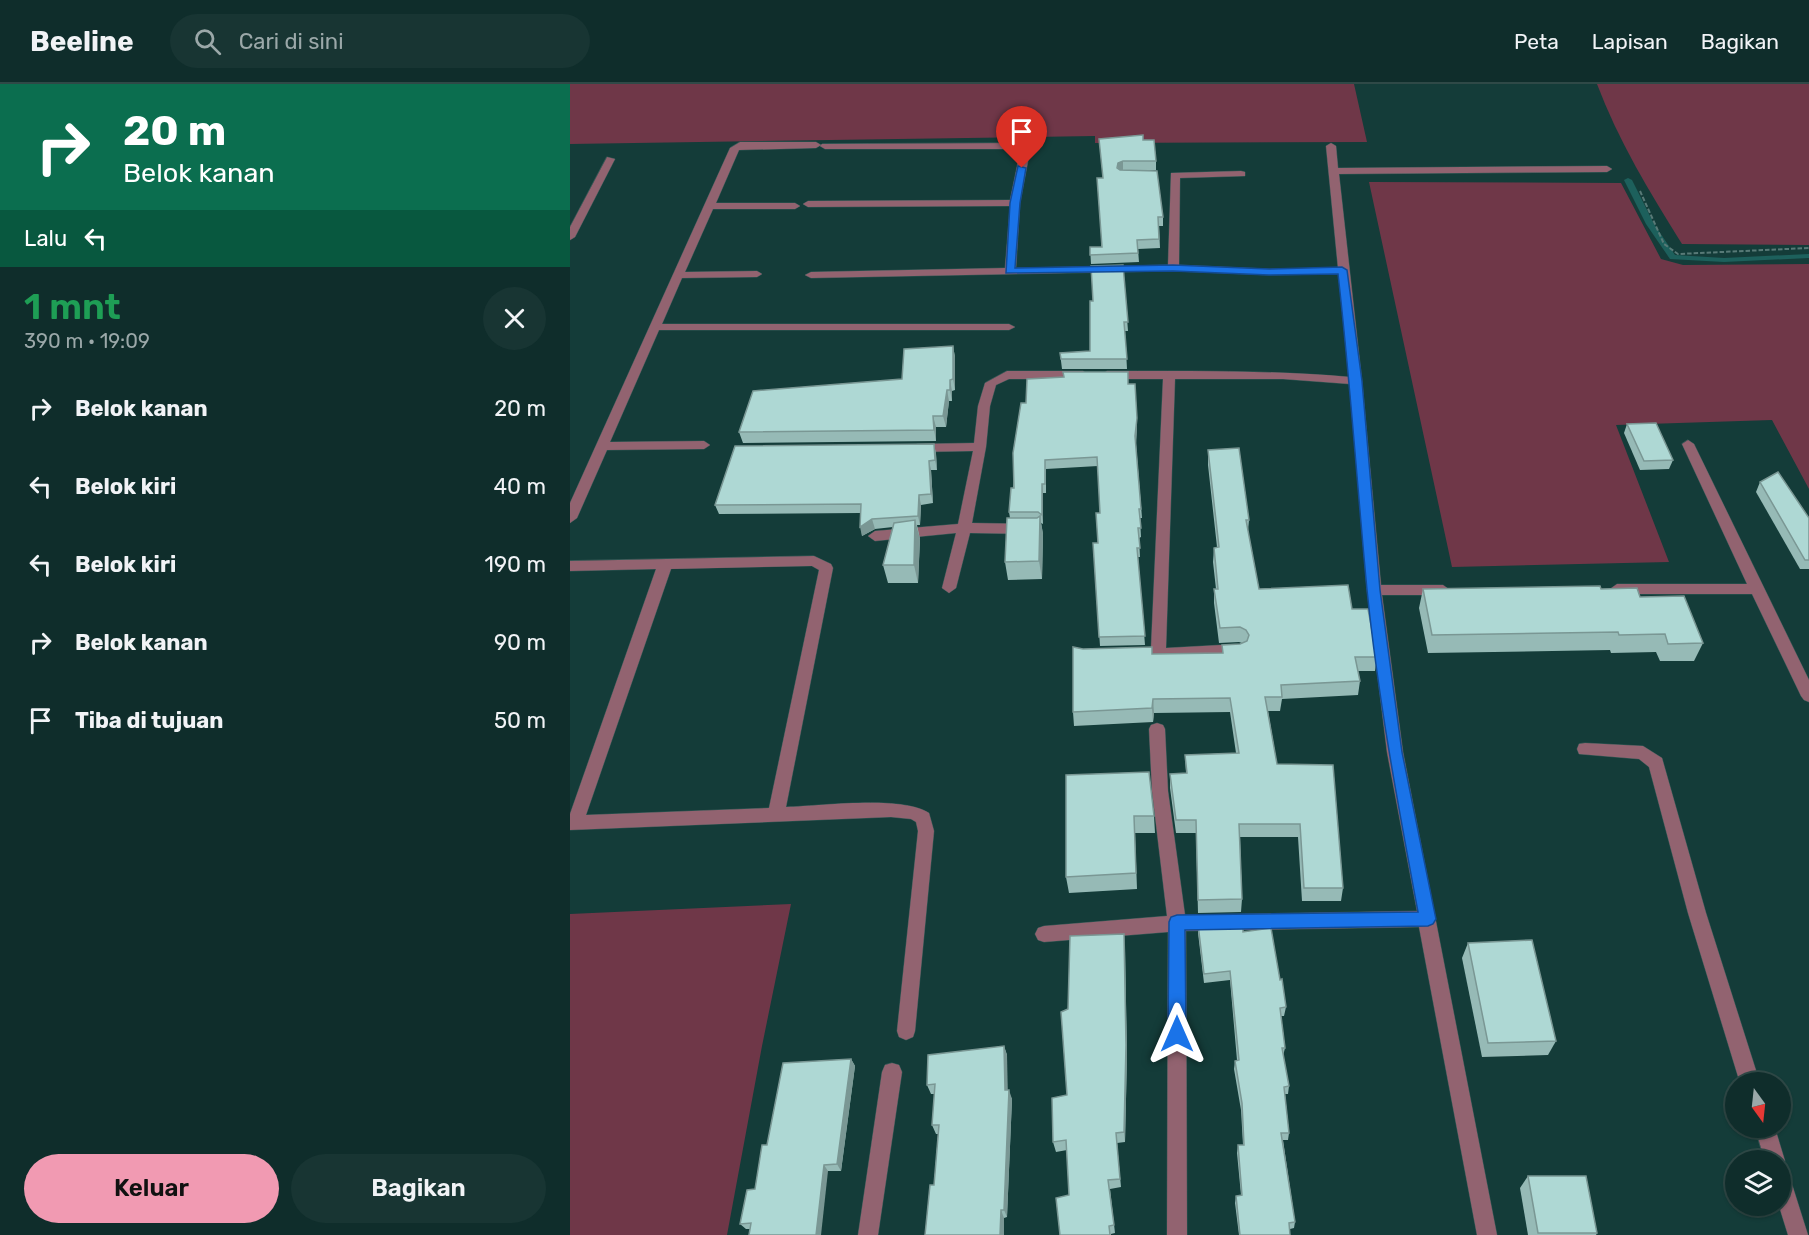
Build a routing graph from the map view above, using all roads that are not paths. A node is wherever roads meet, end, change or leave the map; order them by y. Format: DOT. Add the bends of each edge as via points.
graph roads {
  1 [pos="1331,146"];
  2 [pos="610,159"];
  3 [pos="1607,170"];
  4 [pos="1332,171"];
  5 [pos="1241,174"];
  6 [pos="1015,203"];
  7 [pos="808,204"];
  8 [pos="711,206"];
  9 [pos="795,206"];
  10 [pos="570,237"];
  11 [pos="1173,268"];
  12 [pos="1342,270"];
  13 [pos="1010,271"];
  14 [pos="756,274"];
  15 [pos="680,275"];
  16 [pos="811,275"];
  17 [pos="654,327"];
  18 [pos="1009,327"];
  19 [pos="1169,374"];
  20 [pos="1356,381"];
  21 [pos="1688,444"];
  22 [pos="704,445"];
  23 [pos="602,446"];
  24 [pos="980,447"];
  25 [pos="909,448"];
  26 [pos="570,518"];
  27 [pos="964,528"];
  28 [pos="1039,529"];
  29 [pos="875,536"];
  30 [pos="665,565"];
  31 [pos="570,567"];
  32 [pos="949,588"];
  33 [pos="1602,589"];
  34 [pos="1757,589"];
  35 [pos="1374,590"];
  36 [pos="1458,590"];
  37 [pos="1239,650"];
  38 [pos="1137,654"];
  39 [pos="1158,654"];
  40 [pos="1809,696"];
  41 [pos="1157,729"];
  42 [pos="1585,749"];
  43 [pos="776,815"];
  44 [pos="573,823"];
  45 [pos="1428,919"];
  46 [pos="1177,922"];
  47 [pos="1044,934"];
  48 [pos="906,1031"];
  49 [pos="892,1072"];
  50 [pos="1747,1072"];
  51 [pos="1791,1213"];
  52 [pos="868,1235"];
  53 [pos="1177,1235"];
  54 [pos="1487,1235"];
  55 [pos="1798,1235"];
  1 -- 4 [label="street"];
  2 -- 10 [label="street"];
  3 -- 4 [label="street"];
  4 -- 12 [label="street"];
  5 -- 11 [label="street" via="1170,175"];
  6 -- 7 [label="street"];
  6 -- 8 [label="street" via="1025,151 1020,146 820,145 737,146"];
  6 -- 13 [label="street"];
  8 -- 9 [label="street"];
  8 -- 15 [label="street"];
  11 -- 12 [label="street"];
  11 -- 13 [label="street"];
  12 -- 20 [label="street"];
  13 -- 16 [label="street"];
  14 -- 15 [label="street"];
  15 -- 17 [label="street"];
  17 -- 18 [label="street"];
  17 -- 23 [label="street"];
  19 -- 20 [label="street" via="1283,375"];
  19 -- 24 [label="street" via="1007,375 991,383"];
  19 -- 39 [label="street"];
  20 -- 35 [label="street"];
  21 -- 34 [label="street"];
  22 -- 23 [label="street"];
  23 -- 26 [label="street"];
  24 -- 25 [label="street"];
  24 -- 27 [label="street"];
  27 -- 28 [label="street"];
  27 -- 29 [label="street"];
  27 -- 32 [label="street"];
  30 -- 31 [label="street"];
  30 -- 43 [label="street" via="814,561 826,568"];
  30 -- 44 [label="street"];
  33 -- 34 [label="street"];
  34 -- 40 [label="street"];
  35 -- 36 [label="street"];
  35 -- 45 [label="street" via="1395,752"];
  37 -- 39 [label="street"];
  38 -- 39 [label="street"];
  41 -- 46 [label="street" via="1160,791"];
  42 -- 50 [label="street" via="1643,753 1656,763"];
  43 -- 44 [label="street"];
  43 -- 48 [label="street" via="891,810 914,812 923,818 926,831"];
  45 -- 46 [label="street"];
  45 -- 54 [label="street"];
  46 -- 47 [label="street"];
  46 -- 53 [label="street"];
  49 -- 52 [label="street"];
  51 -- 55 [label="street"];
}
